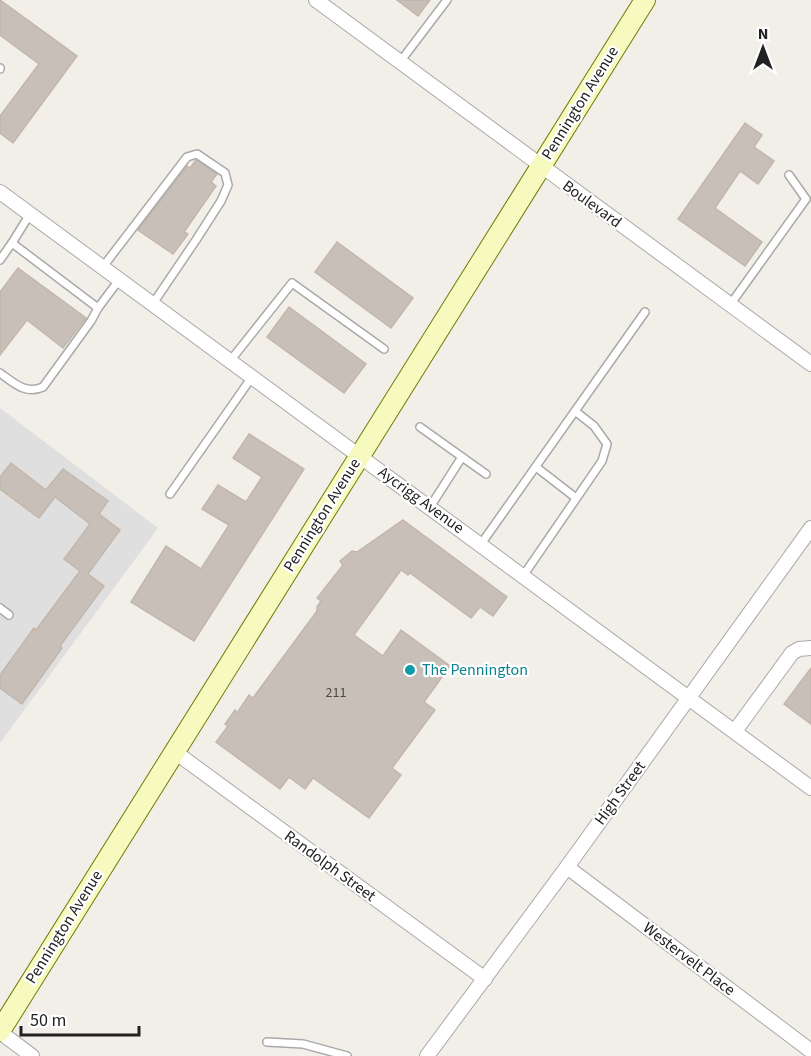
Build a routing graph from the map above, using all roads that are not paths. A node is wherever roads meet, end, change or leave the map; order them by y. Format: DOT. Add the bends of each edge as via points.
graph roads {
  1 [pos="447,0"];
  2 [pos="645,0"];
  3 [pos="319,1"];
  4 [pos="400,62"];
  5 [pos="541,166"];
  6 [pos="789,175"];
  7 [pos="0,192"];
  8 [pos="30,214"];
  9 [pos="12,243"];
  10 [pos="0,260"];
  11 [pos="102,268"];
  12 [pos="119,280"];
  13 [pos="152,304"];
  14 [pos="730,305"];
  15 [pos="98,308"];
  16 [pos="645,312"];
  17 [pos="384,349"];
  18 [pos="230,361"];
  19 [pos="811,364"];
  20 [pos="0,373"];
  21 [pos="252,377"];
  22 [pos="575,411"];
  23 [pos="420,427"];
  24 [pos="360,455"];
  25 [pos="462,457"];
  26 [pos="536,467"];
  27 [pos="486,474"];
  28 [pos="170,494"];
  29 [pos="576,498"];
  30 [pos="430,507"];
  31 [pos="811,528"];
  32 [pos="481,544"];
  33 [pos="524,576"];
  34 [pos="0,608"];
  35 [pos="9,615"];
  36 [pos="811,648"];
  37 [pos="689,698"];
  38 [pos="735,731"];
  39 [pos="175,752"];
  40 [pos="811,788"];
  41 [pos="567,867"];
  42 [pos="485,980"];
  43 [pos="0,1032"];
  44 [pos="267,1042"];
  45 [pos="811,1051"];
  46 [pos="32,1056"];
  47 [pos="347,1056"];
  48 [pos="427,1056"];
  1 -- 4 [label="lane"];
  2 -- 5 [label="street, Pennington Avenue"];
  3 -- 4 [label="street, Boulevard"];
  4 -- 5 [label="street, Boulevard"];
  5 -- 14 [label="street, Boulevard"];
  5 -- 24 [label="street, Pennington Avenue"];
  6 -- 14 [label="lane" via="806,199"];
  7 -- 8 [label="street, Aycrigg Avenue"];
  8 -- 9 [label="lane"];
  8 -- 11 [label="street, Aycrigg Avenue"];
  9 -- 10 [label="lane"];
  9 -- 15 [label="lane"];
  11 -- 12 [label="street, Aycrigg Avenue"];
  11 -- 13 [label="lane" via="187,157 197,154 225,173 228,185 221,201"];
  12 -- 13 [label="street, Aycrigg Avenue"];
  12 -- 15 [label="lane"];
  13 -- 18 [label="street, Aycrigg Avenue"];
  14 -- 19 [label="street, Boulevard"];
  15 -- 20 [label="lane" via="43,387 24,390"];
  16 -- 22 [label="lane"];
  17 -- 18 [label="lane" via="292,283"];
  18 -- 21 [label="street, Aycrigg Avenue"];
  21 -- 24 [label="street, Aycrigg Avenue"];
  21 -- 28 [label="lane"];
  22 -- 26 [label="lane"];
  22 -- 29 [label="lane" via="594,426 607,444 602,461"];
  23 -- 25 [label="lane"];
  24 -- 30 [label="street, Aycrigg Avenue"];
  24 -- 39 [label="street, Pennington Avenue"];
  25 -- 27 [label="lane"];
  25 -- 30 [label="lane"];
  26 -- 29 [label="lane"];
  26 -- 32 [label="lane"];
  29 -- 33 [label="lane"];
  30 -- 32 [label="street, Aycrigg Avenue"];
  31 -- 37 [label="street, High Street"];
  32 -- 33 [label="street, Aycrigg Avenue"];
  33 -- 37 [label="street, Aycrigg Avenue"];
  34 -- 35 [label="lane"];
  36 -- 38 [label="street" via="792,653"];
  37 -- 38 [label="street, Aycrigg Avenue"];
  37 -- 41 [label="street, High Street"];
  38 -- 40 [label="street, Aycrigg Avenue"];
  39 -- 42 [label="street, Randolph Street"];
  39 -- 43 [label="street, Pennington Avenue"];
  41 -- 42 [label="street, High Street"];
  41 -- 45 [label="street, Westervelt Place"];
  42 -- 48 [label="street, High Street"];
  43 -- 46 [label="street"];
  44 -- 47 [label="lane" via="303,1044"];
}
